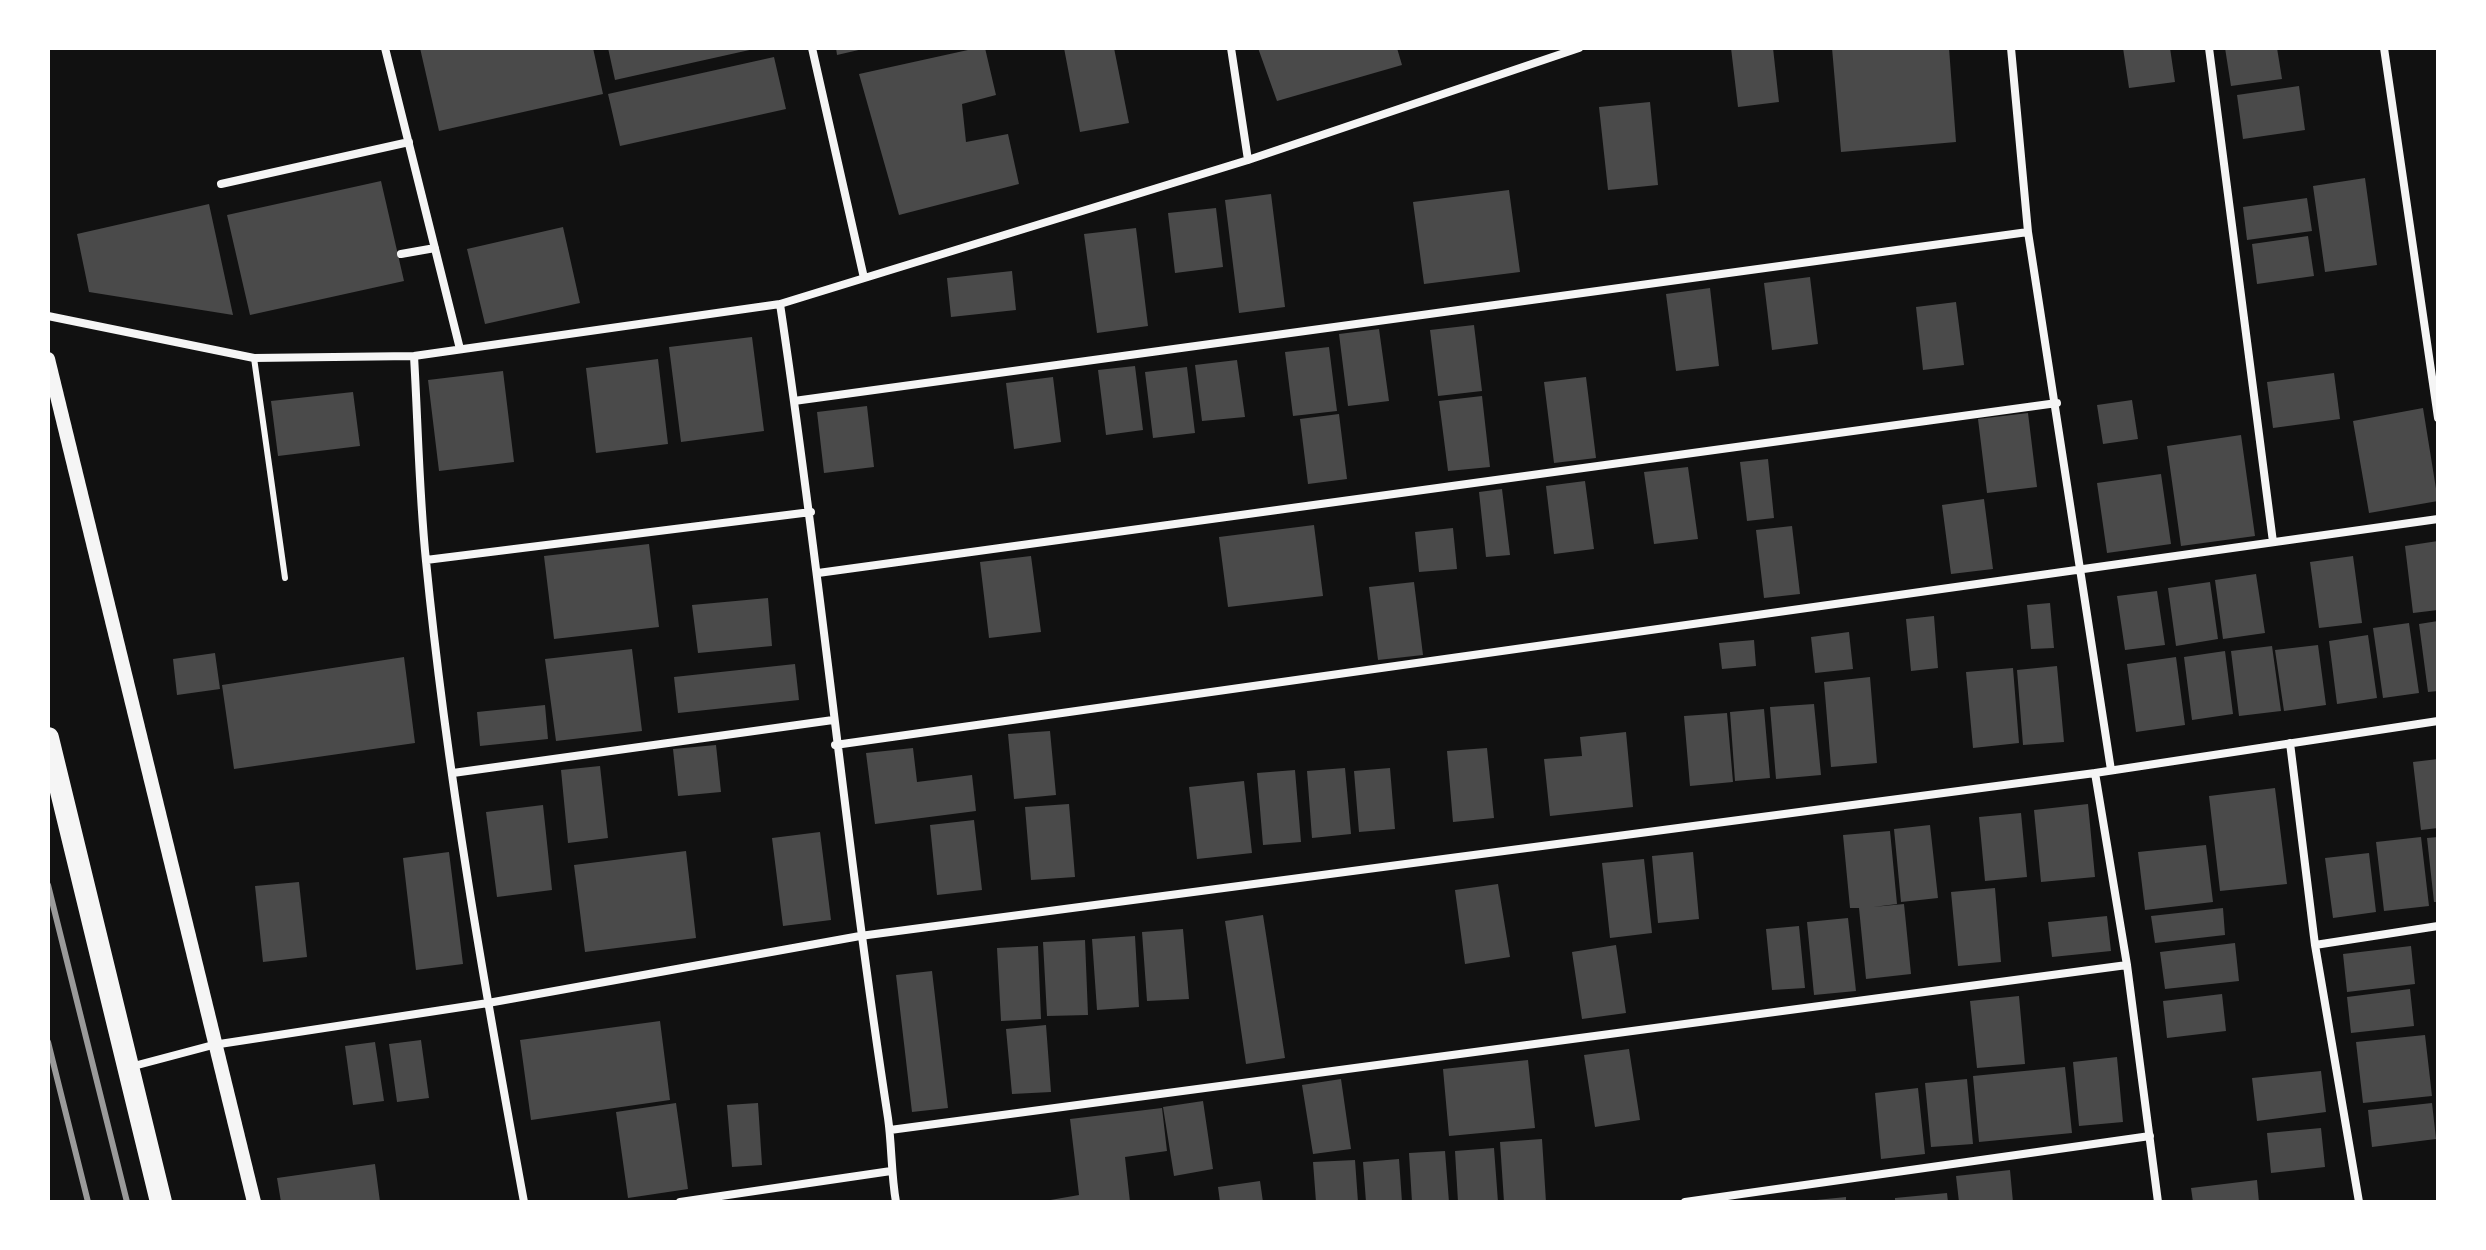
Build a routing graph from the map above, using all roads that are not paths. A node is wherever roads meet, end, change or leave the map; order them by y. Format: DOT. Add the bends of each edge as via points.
graph roads {
  1 [pos="385,48"];
  2 [pos="812,48"];
  3 [pos="1231,48"];
  4 [pos="1579,48"];
  5 [pos="2011,48"];
  6 [pos="2209,48"];
  7 [pos="2384,48"];
  8 [pos="409,142"];
  9 [pos="1248,160"];
  10 [pos="221,184"];
  11 [pos="2028,232"];
  12 [pos="435,248"];
  13 [pos="401,254"];
  14 [pos="864,278"];
  15 [pos="780,304"];
  16 [pos="48,316"];
  17 [pos="460,349"];
  18 [pos="414,356"];
  19 [pos="254,358"];
  20 [pos="48,359"];
  21 [pos="794,401"];
  22 [pos="2057,403"];
  23 [pos="2438,418"];
  24 [pos="811,512"];
  25 [pos="2438,519"];
  26 [pos="2273,542"];
  27 [pos="426,560"];
  28 [pos="2079,569"];
  29 [pos="818,573"];
  30 [pos="285,578"];
  31 [pos="833,720"];
  32 [pos="2438,721"];
  33 [pos="48,738"];
  34 [pos="2290,743"];
  35 [pos="835,745"];
  36 [pos="2111,770"];
  37 [pos="453,773"];
  38 [pos="2095,773"];
  39 [pos="2438,926"];
  40 [pos="860,936"];
  41 [pos="2315,945"];
  42 [pos="2127,965"];
  43 [pos="488,1003"];
  44 [pos="213,1045"];
  45 [pos="129,1067"];
  46 [pos="890,1130"];
  47 [pos="2150,1136"];
  48 [pos="891,1171"];
  49 [pos="161,1202"];
  50 [pos="254,1202"];
  51 [pos="524,1202"];
  52 [pos="680,1202"];
  53 [pos="896,1202"];
  54 [pos="1685,1202"];
  55 [pos="2158,1202"];
  56 [pos="2359,1202"];
  1 -- 8 [label="street"];
  2 -- 14 [label="street"];
  3 -- 9 [label="street"];
  4 -- 9 [label="street"];
  5 -- 11 [label="street"];
  6 -- 26 [label="street"];
  7 -- 23 [label="street"];
  8 -- 10 [label="street"];
  8 -- 12 [label="street"];
  9 -- 14 [label="street"];
  11 -- 21 [label="street"];
  11 -- 22 [label="street"];
  12 -- 13 [label="street"];
  12 -- 17 [label="street"];
  14 -- 15 [label="street"];
  15 -- 17 [label="street"];
  15 -- 21 [label="street"];
  16 -- 19 [label="street"];
  17 -- 18 [label="street"];
  18 -- 19 [label="street"];
  18 -- 27 [label="street"];
  19 -- 30 [label="lane"];
  20 -- 44 [label="street"];
  21 -- 24 [label="street"];
  22 -- 28 [label="street"];
  22 -- 29 [label="street"];
  24 -- 27 [label="street"];
  24 -- 29 [label="street"];
  25 -- 26 [label="street"];
  26 -- 28 [label="street"];
  27 -- 37 [label="street"];
  28 -- 35 [label="street"];
  28 -- 36 [label="street"];
  29 -- 31 [label="street"];
  31 -- 35 [label="street"];
  31 -- 37 [label="street"];
  32 -- 34 [label="street"];
  33 -- 45 [label="highway"];
  34 -- 36 [label="street"];
  34 -- 41 [label="street"];
  35 -- 40 [label="street"];
  36 -- 38 [label="street"];
  37 -- 43 [label="street"];
  38 -- 40 [label="street"];
  38 -- 42 [label="street"];
  39 -- 41 [label="street"];
  40 -- 43 [label="street"];
  40 -- 46 [label="street"];
  41 -- 56 [label="street"];
  42 -- 46 [label="street"];
  42 -- 47 [label="street"];
  43 -- 44 [label="street"];
  43 -- 51 [label="street"];
  44 -- 45 [label="street"];
  44 -- 50 [label="street"];
  45 -- 49 [label="highway"];
  46 -- 48 [label="street"];
  47 -- 54 [label="street"];
  47 -- 55 [label="street"];
  48 -- 52 [label="street"];
  48 -- 53 [label="street"];
}
